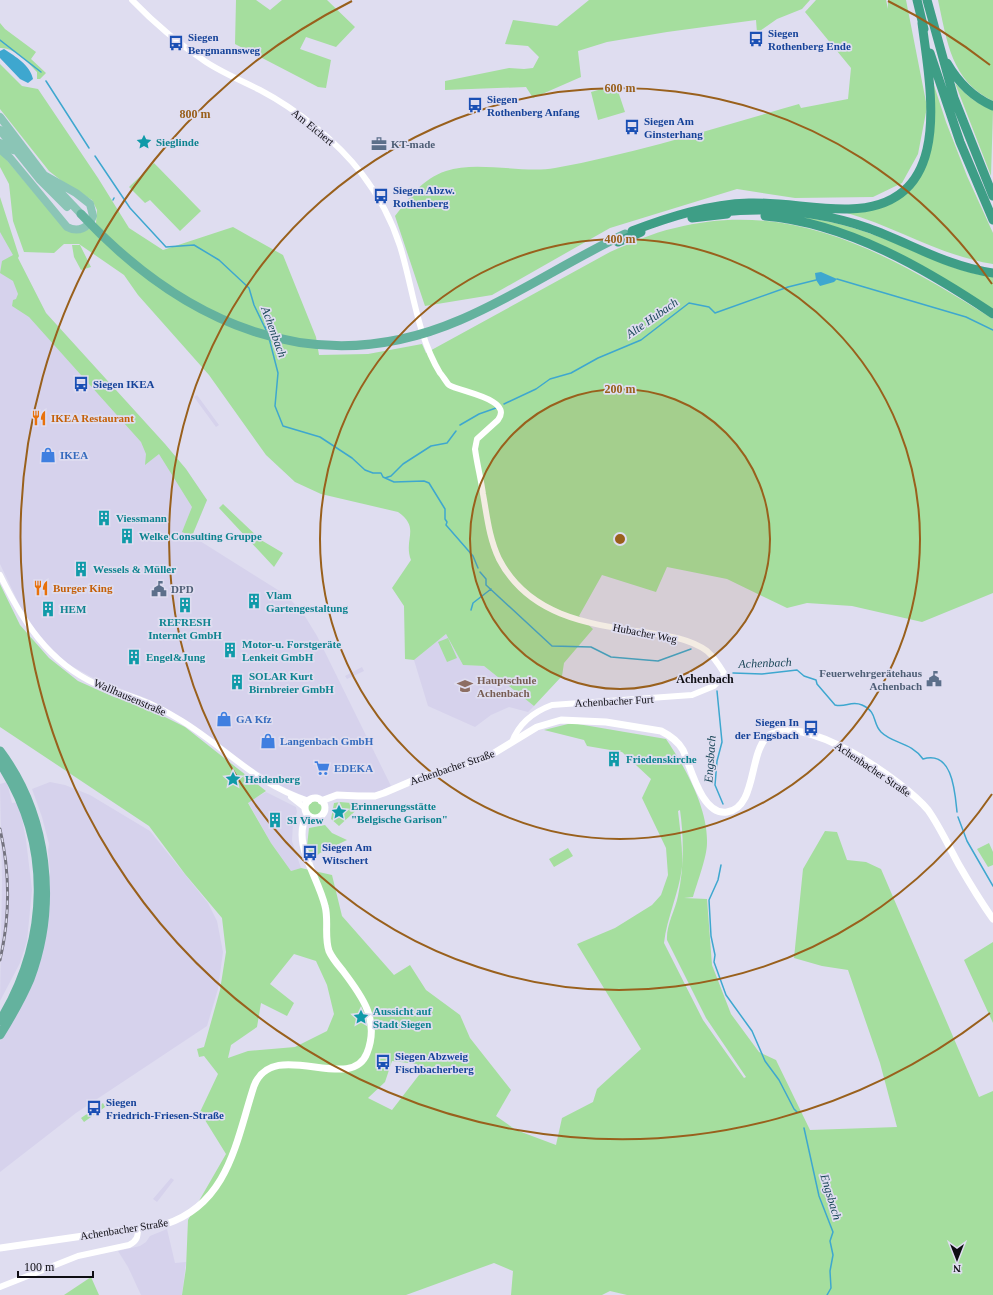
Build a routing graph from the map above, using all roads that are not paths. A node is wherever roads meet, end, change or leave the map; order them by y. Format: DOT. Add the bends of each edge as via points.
graph roads {
  1 [pos="132,0"];
  2 [pos="917,0"];
  3 [pos="927,0"];
  4 [pos="922,23"];
  5 [pos="938,44"];
  6 [pos="993,106"];
  7 [pos="0,117"];
  8 [pos="2,129"];
  9 [pos="0,143"];
  10 [pos="0,149"];
  11 [pos="18,153"];
  12 [pos="44,175"];
  13 [pos="993,196"];
  14 [pos="791,205"];
  15 [pos="79,216"];
  16 [pos="692,218"];
  17 [pos="993,220"];
  18 [pos="993,268"];
  19 [pos="993,273"];
  20 [pos="993,314"];
  21 [pos="460,323"];
  22 [pos="0,575"];
  23 [pos="555,613"];
  24 [pos="724,673"];
  25 [pos="512,742"];
  26 [pos="0,751"];
  27 [pos="0,763"];
  28 [pos="287,793"];
  29 [pos="309,800"];
  30 [pos="323,804"];
  31 [pos="308,813"];
  32 [pos="993,919"];
  33 [pos="0,1021"];
  34 [pos="0,1035"];
  35 [pos="138,1228"];
  36 [pos="0,1248"];
  37 [pos="0,1287"];
  1 -- 23 [label="street, Am Eichert" via="154,23 207,63 260,90 306,119 362,173 400,244 428,346 440,372 448,384 490,399 501,411 501,416 477,439 475,445 492,542 516,584"];
  2 -- 4 [label="highway"];
  3 -- 5 [label="highway"];
  4 -- 14 [label="highway" via="932,123 927,152 917,176 896,196 870,206 840,209"];
  4 -- 17 [label="highway" via="953,122"];
  5 -- 6 [label="highway" via="960,83 978,98"];
  5 -- 13 [label="highway" via="968,135"];
  7 -- 8 [label="main road"];
  8 -- 11 [label="main road"];
  8 -- 12 [label="main road"];
  9 -- 11 [label="main road"];
  10 -- 12 [label="main road" via="67,227 75,230 87,226 93,216 90,204"];
  11 -- 15 [label="main road" via="40,180"];
  12 -- 15 [label="main road"];
  14 -- 18 [label="highway" via="868,223 958,260"];
  14 -- 21 [label="highway" via="762,203 720,206 675,216 632,231 581,255"];
  15 -- 21 [label="highway" via="128,260 174,295 216,318 260,334 310,343 361,344 390,341"];
  16 -- 19 [label="highway" via="718,212 755,210 825,217 867,228 954,264"];
  16 -- 20 [label="highway" via="755,214 818,226 896,257"];
  16 -- 21 [label="highway" via="655,227 618,242 514,299"];
  22 -- 28 [label="street, Wallhausenstraße" via="32,631 63,664 97,684 144,700 182,721 265,782"];
  23 -- 24 [label="street, Hubacher Weg" via="619,629 673,637 703,649"];
  24 -- 25 [label="street, Achenbacher Furt" via="714,686 692,695 552,706 539,711 526,721 517,730"];
  25 -- 30 [label="main road, Achenbacher Straße" via="486,758 420,778 375,796 345,795"];
  25 -- 32 [label="main road, Achenbacher Straße" via="537,726 561,720 606,722 661,731 673,738 681,747 705,801 712,809 725,813 734,810 744,800 759,749 769,736 778,731 788,730 828,739 862,759 919,800 933,818 967,880"];
  26 -- 34 [label="highway" via="17,778 35,819 44,862 46,892 43,929 34,965 20,999"];
  27 -- 33 [label="highway" via="28,821 35,849 39,892 35,935 28,963"];
  28 -- 29 [label="street, Wallhausenstraße"];
  28 -- 31 [label="street, Wallhausenstraße"];
  29 -- 30 [label="main road" via="316,799"];
  29 -- 31 [label="main road, Achenbacher Straße"];
  30 -- 31 [label="main road, Achenbacher Straße" via="322,815"];
  31 -- 35 [label="main road, Achenbacher Straße" via="301,830 306,855 325,905 329,951 361,995 371,1018 371,1041 367,1054 357,1067 346,1070 288,1065 264,1072 257,1078 227,1168 212,1192 198,1207 178,1220"];
  35 -- 36 [label="main road, Achenbacher Straße"];
  35 -- 37 [label="street" via="136,1242 129,1245 78,1256"];
}
